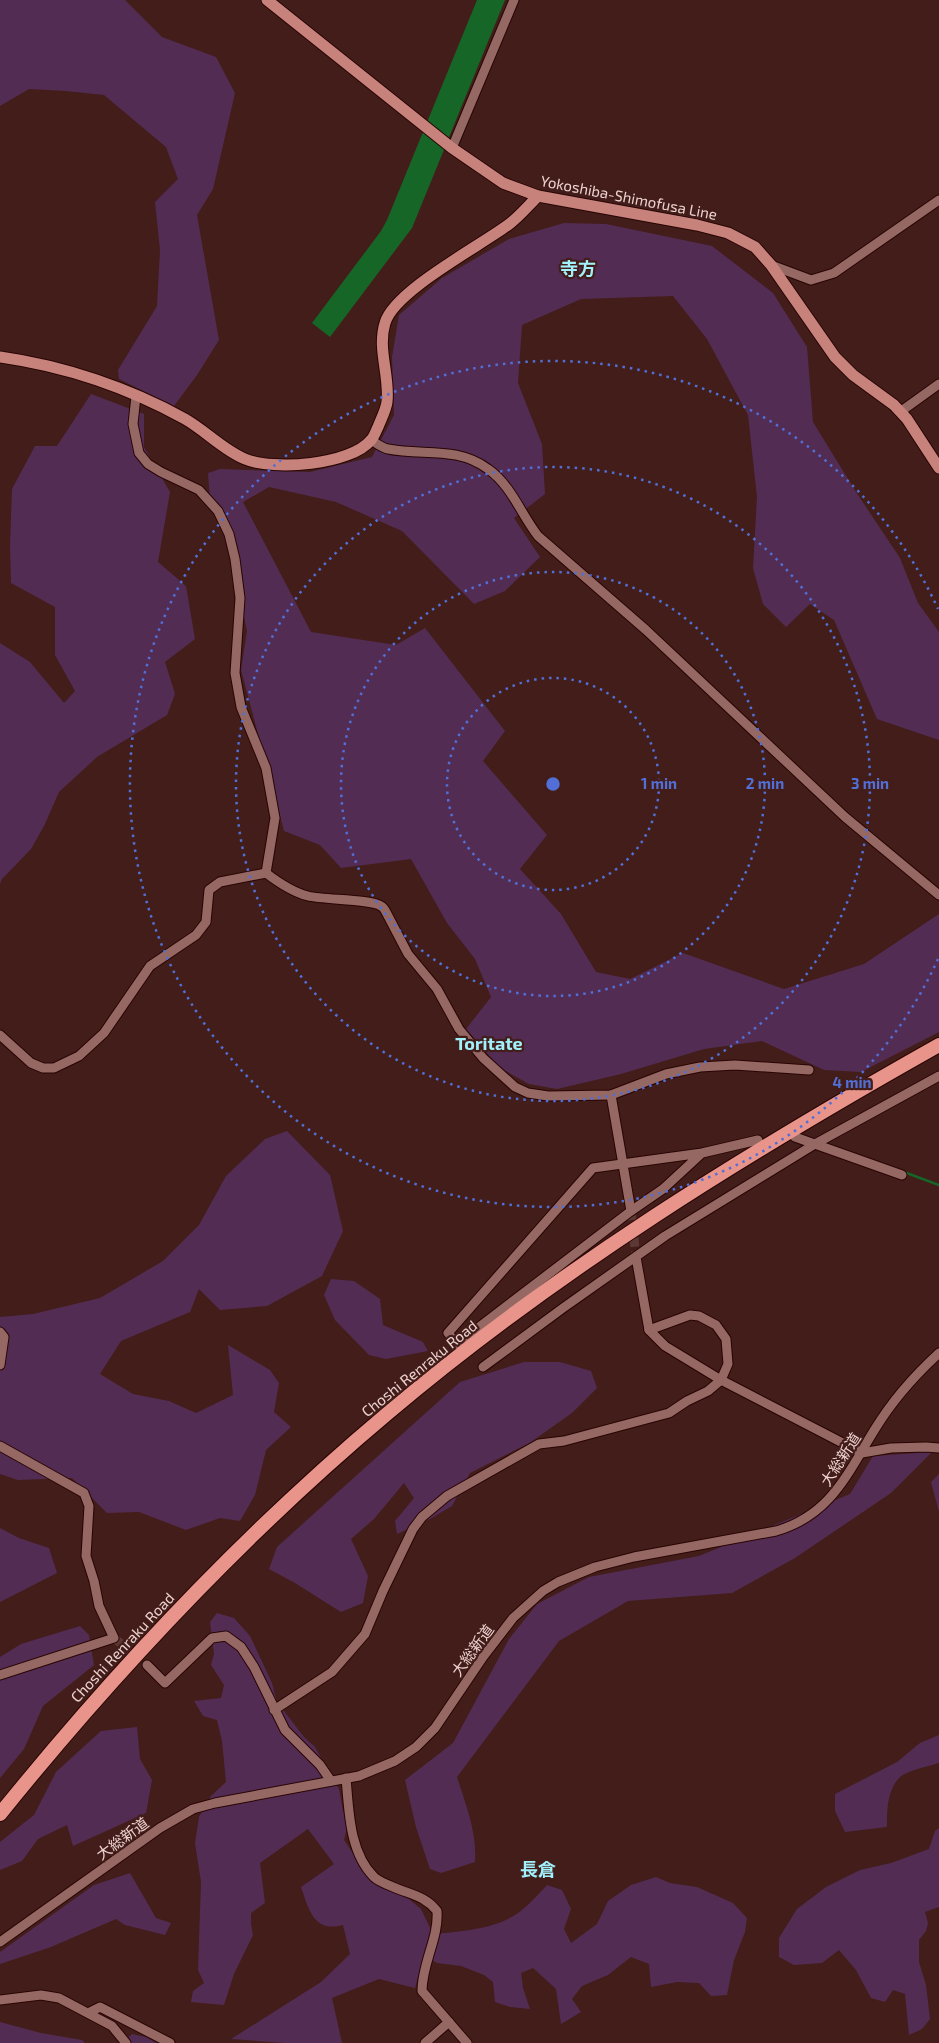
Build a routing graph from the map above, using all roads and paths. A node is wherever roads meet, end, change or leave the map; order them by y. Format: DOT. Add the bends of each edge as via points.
graph roads {
  1 [pos="267,0"];
  2 [pos="514,0"];
  3 [pos="452,148"];
  4 [pos="538,196"];
  5 [pos="939,200"];
  6 [pos="771,265"];
  7 [pos="0,357"];
  8 [pos="939,384"];
  9 [pos="136,396"];
  10 [pos="900,412"];
  11 [pos="371,440"];
  12 [pos="939,468"];
  13 [pos="266,873"];
  14 [pos="939,895"];
  15 [pos="0,1035"];
  16 [pos="939,1045"];
  17 [pos="809,1070"];
  18 [pos="939,1076"];
  19 [pos="611,1095"];
  20 [pos="792,1133"];
  21 [pos="758,1140"];
  22 [pos="814,1144"];
  23 [pos="702,1153"];
  24 [pos="623,1162"];
  25 [pos="902,1175"];
  26 [pos="631,1211"];
  27 [pos="636,1257"];
  28 [pos="648,1330"];
  29 [pos="0,1332"];
  30 [pos="939,1353"];
  31 [pos="0,1365"];
  32 [pos="483,1367"];
  33 [pos="721,1380"];
  34 [pos="0,1446"];
  35 [pos="939,1448"];
  36 [pos="862,1453"];
  37 [pos="147,1665"];
  38 [pos="0,1675"];
  39 [pos="274,1710"];
  40 [pos="346,1778"];
  41 [pos="331,1781"];
  42 [pos="0,1814"];
  43 [pos="0,1942"];
  44 [pos="0,2000"];
  45 [pos="88,2014"];
  46 [pos="449,2022"];
  47 [pos="126,2043"];
  48 [pos="170,2043"];
  49 [pos="425,2043"];
  50 [pos="467,2043"];
  1 -- 3 [label="main road, Yokoshiba-Shimofusa Line"];
  2 -- 3 [label="street"];
  3 -- 4 [label="main road, Yokoshiba-Shimofusa Line" via="503,183"];
  4 -- 6 [label="main road, Yokoshiba-Shimofusa Line" via="728,233 755,247"];
  4 -- 11 [label="main road" via="509,224 397,303 385,322 383,346 387,402"];
  5 -- 6 [label="street" via="834,273 811,280"];
  6 -- 10 [label="main road, Yokoshiba-Shimofusa Line" via="835,357"];
  7 -- 9 [label="main road" via="71,371"];
  8 -- 10 [label="street"];
  9 -- 11 [label="main road" via="193,424 245,459 271,465 293,466 344,456"];
  9 -- 13 [label="street" via="133,424 139,453 148,464 199,490 218,510 229,534 240,598 235,673 241,707 266,768 275,818"];
  10 -- 12 [label="main road, Yokoshiba-Shimofusa Line"];
  11 -- 14 [label="street" via="387,449 455,453 488,468 505,485 538,536 646,630 845,817"];
  13 -- 15 [label="street" via="220,882 209,890 206,922 196,935 150,966 104,1033 79,1056 54,1068 43,1068 31,1063"];
  13 -- 19 [label="street" via="308,896 372,902 381,906 408,954 437,989 459,1029 483,1058 515,1086 528,1093 548,1096"];
  16 -- 20 [label="highway, Choshi Renraku Road"];
  17 -- 19 [label="street" via="734,1065 700,1067 666,1074"];
  18 -- 22 [label="street"];
  19 -- 24 [label="street"];
  20 -- 22 [label="street"];
  20 -- 42 [label="highway, Choshi Renraku Road" via="678,1200 596,1256 515,1313 388,1412 299,1491 198,1588 120,1671"];
  21 -- 23 [label="street"];
  22 -- 25 [label="street"];
  22 -- 27 [label="street"];
  23 -- 24 [label="street"];
  23 -- 26 [label="street" via="663,1189"];
  24 -- 26 [label="street"];
  24 -- 26 [label="street" via="593,1168 448,1333 457,1344"];
  27 -- 28 [label="street"];
  27 -- 32 [label="street"];
  28 -- 33 [label="street" via="665,1346"];
  28 -- 33 [label="street" via="690,1315 716,1325 726,1339 728,1364"];
  29 -- 31 [label="street" via="4,1337"];
  30 -- 36 [label="street, 大総新道" via="906,1386"];
  33 -- 36 [label="street"];
  33 -- 39 [label="street" via="669,1414 573,1439 539,1444 447,1496 413,1529 365,1634 332,1672"];
  34 -- 38 [label="street" via="84,1493 90,1506 86,1556 99,1606 114,1638"];
  35 -- 36 [label="street" via="891,1448"];
  36 -- 40 [label="street, 大総新道" via="834,1495 792,1526 595,1567 543,1590 513,1618 435,1728 416,1747 395,1762"];
  37 -- 39 [label="street" via="165,1683 212,1638 226,1636 241,1647 254,1667"];
  39 -- 41 [label="street" via="285,1730 320,1765"];
  40 -- 41 [label="street, 大総新道"];
  40 -- 46 [label="street" via="352,1832 362,1860 375,1878 420,1896 437,1911 438,1924 422,1978 422,1991"];
  41 -- 43 [label="street, 大総新道" via="193,1809 160,1828"];
  44 -- 45 [label="street" via="41,1995 59,1998"];
  45 -- 47 [label="street" via="112,2026"];
  45 -- 48 [label="street" via="100,2007"];
  46 -- 49 [label="street"];
  46 -- 50 [label="street"];
}
